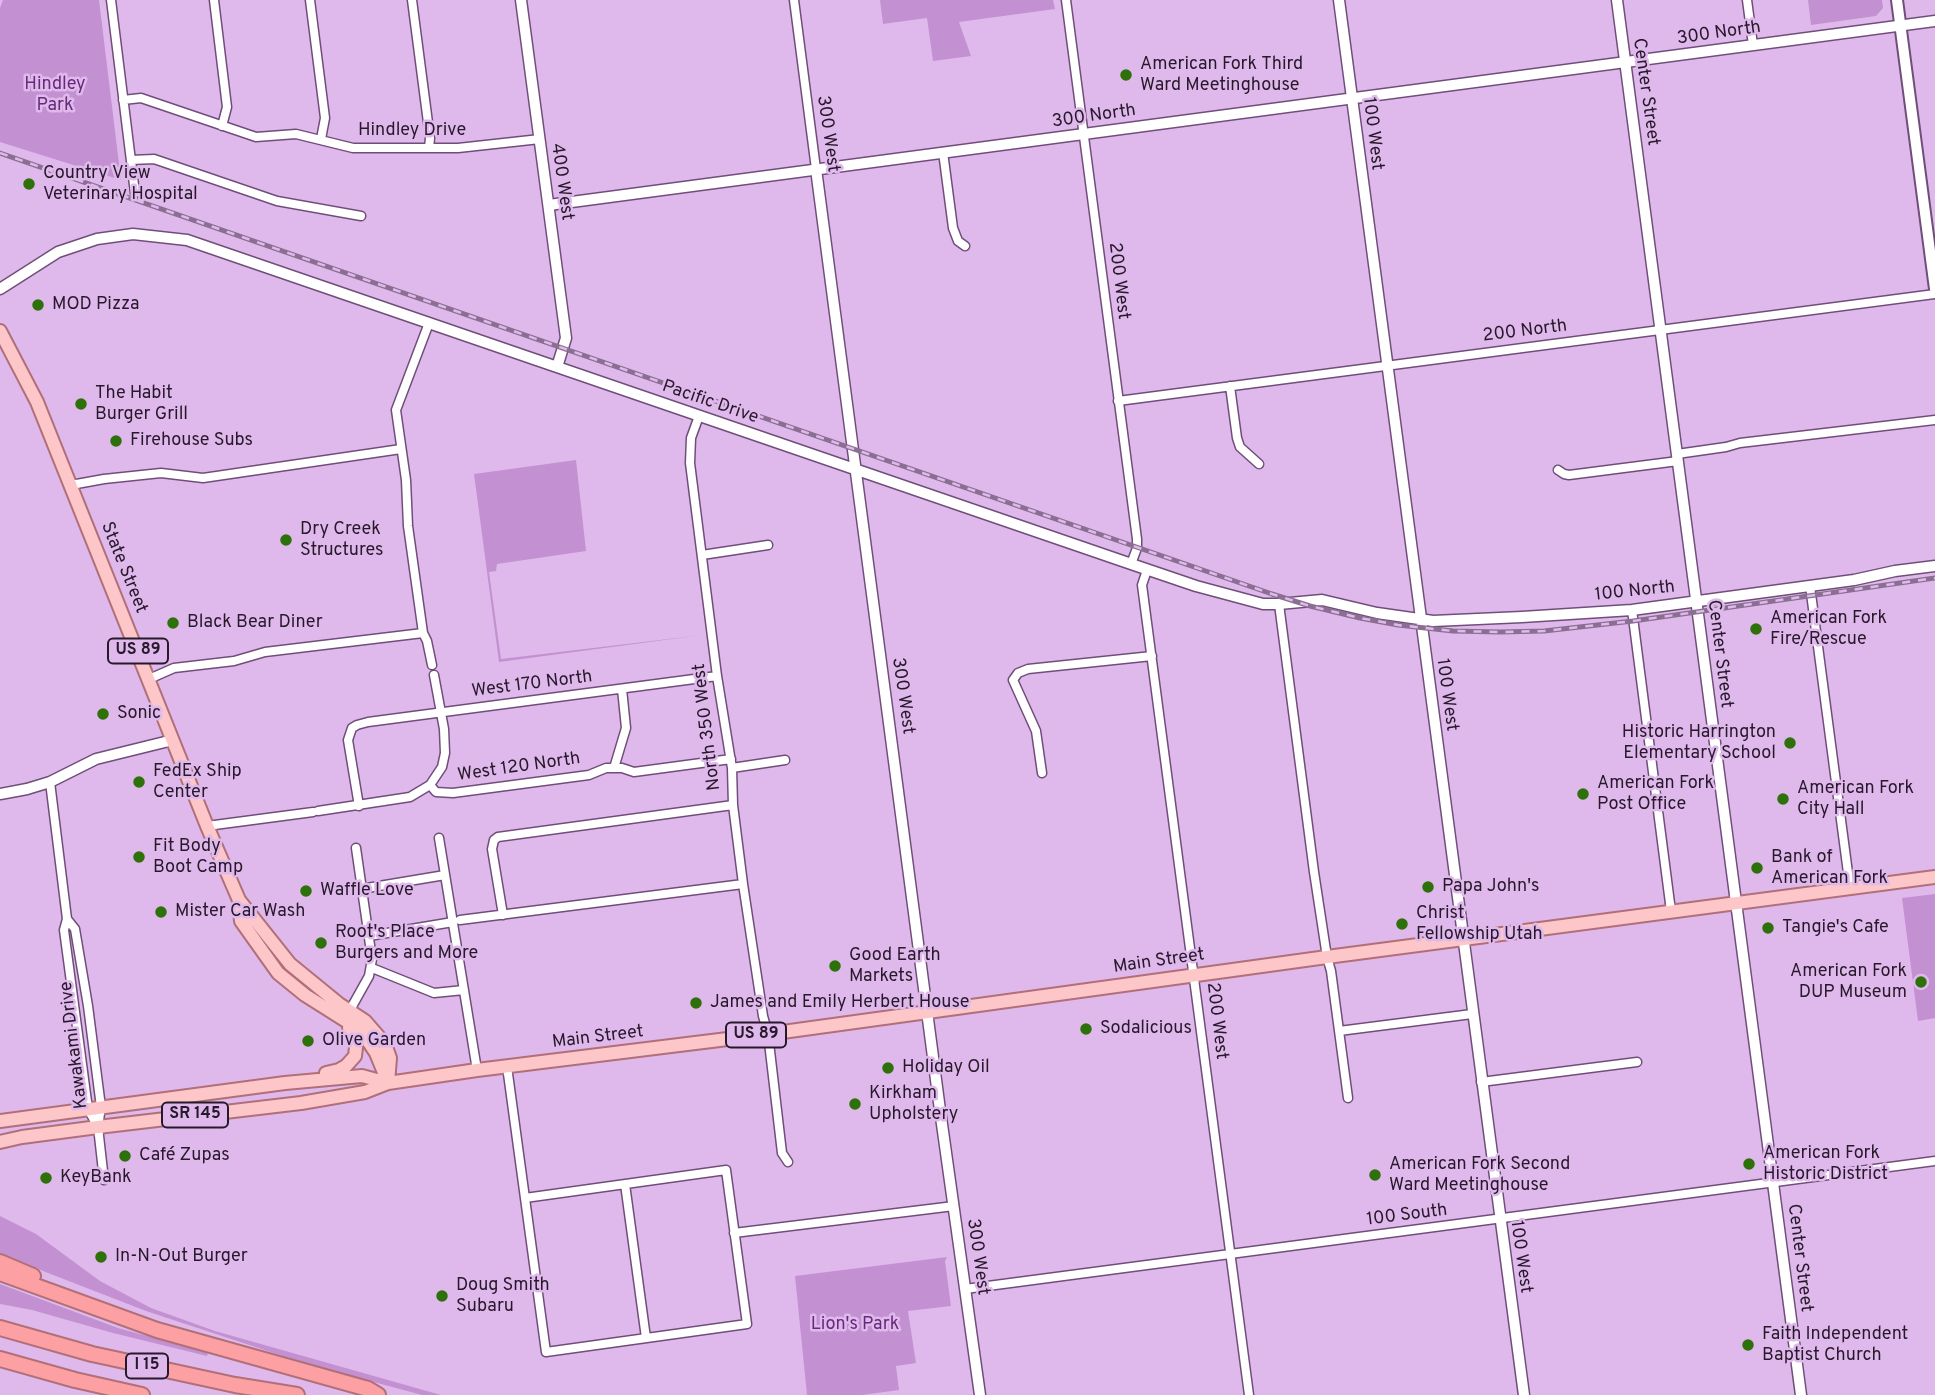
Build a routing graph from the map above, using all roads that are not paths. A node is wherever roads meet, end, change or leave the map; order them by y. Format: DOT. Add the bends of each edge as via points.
graph roads {
  1 [pos="111,0"];
  2 [pos="214,0"];
  3 [pos="310,0"];
  4 [pos="412,0"];
  5 [pos="521,0"];
  6 [pos="793,0"];
  7 [pos="1066,0"];
  8 [pos="1339,0"];
  9 [pos="1617,0"];
  10 [pos="1746,0"];
  11 [pos="1897,0"];
  12 [pos="1935,21"];
  13 [pos="1900,25"];
  14 [pos="1753,46"];
  15 [pos="1625,63"];
  16 [pos="1352,99"];
  17 [pos="123,100"];
  18 [pos="222,126"];
  19 [pos="1083,134"];
  20 [pos="321,139"];
  21 [pos="540,139"];
  22 [pos="429,148"];
  23 [pos="943,152"];
  24 [pos="131,160"];
  25 [pos="816,169"];
  26 [pos="135,192"];
  27 [pos="549,205"];
  28 [pos="361,216"];
  29 [pos="965,246"];
  30 [pos="0,289"];
  31 [pos="1935,291"];
  32 [pos="429,323"];
  33 [pos="1661,330"];
  34 [pos="0,331"];
  35 [pos="1387,365"];
  36 [pos="557,367"];
  37 [pos="1230,386"];
  38 [pos="1118,401"];
  39 [pos="699,416"];
  40 [pos="1935,420"];
  41 [pos="401,449"];
  42 [pos="1678,457"];
  43 [pos="1259,464"];
  44 [pos="855,469"];
  45 [pos="1558,470"];
  46 [pos="71,485"];
  47 [pos="768,545"];
  48 [pos="702,555"];
  49 [pos="1131,564"];
  50 [pos="1935,566"];
  51 [pos="1147,570"];
  52 [pos="1811,586"];
  53 [pos="1696,601"];
  54 [pos="1279,604"];
  55 [pos="1632,610"];
  56 [pos="1420,620"];
  57 [pos="423,633"];
  58 [pos="1152,656"];
  59 [pos="432,665"];
  60 [pos="434,675"];
  61 [pos="718,676"];
  62 [pos="149,679"];
  63 [pos="622,689"];
  64 [pos="441,712"];
  65 [pos="173,740"];
  66 [pos="785,760"];
  67 [pos="731,764"];
  68 [pos="614,768"];
  69 [pos="1042,773"];
  70 [pos="50,782"];
  71 [pos="430,785"];
  72 [pos="0,794"];
  73 [pos="733,805"];
  74 [pos="359,806"];
  75 [pos="207,826"];
  76 [pos="439,838"];
  77 [pos="356,848"];
  78 [pos="445,876"];
  79 [pos="1935,877"];
  80 [pos="743,884"];
  81 [pos="1850,888"];
  82 [pos="361,889"];
  83 [pos="239,900"];
  84 [pos="1735,903"];
  85 [pos="1671,911"];
  86 [pos="503,915"];
  87 [pos="67,919"];
  88 [pos="456,921"];
  89 [pos="369,936"];
  90 [pos="1462,940"];
  91 [pos="1326,957"];
  92 [pos="372,968"];
  93 [pos="1194,975"];
  94 [pos="464,990"];
  95 [pos="929,1012"];
  96 [pos="345,1014"];
  97 [pos="1472,1014"];
  98 [pos="1339,1031"];
  99 [pos="768,1034"];
  100 [pos="1637,1062"];
  101 [pos="507,1067"];
  102 [pos="477,1070"];
  103 [pos="1481,1082"];
  104 [pos="285,1083"];
  105 [pos="388,1083"];
  106 [pos="1348,1098"];
  107 [pos="94,1108"];
  108 [pos="0,1121"];
  109 [pos="98,1127"];
  110 [pos="0,1142"];
  111 [pos="1935,1161"];
  112 [pos="788,1162"];
  113 [pos="104,1181"];
  114 [pos="1773,1182"];
  115 [pos="625,1184"];
  116 [pos="525,1198"];
  117 [pos="954,1206"];
  118 [pos="1499,1219"];
  119 [pos="734,1233"];
  120 [pos="1230,1254"];
  121 [pos="0,1262"];
  122 [pos="0,1273"];
  123 [pos="965,1289"];
  124 [pos="100,1309"];
  125 [pos="0,1328"];
  126 [pos="646,1338"];
  127 [pos="0,1359"];
  128 [pos="142,1395"];
  129 [pos="297,1395"];
  130 [pos="378,1395"];
  131 [pos="980,1395"];
  132 [pos="1249,1395"];
  133 [pos="1524,1395"];
  134 [pos="1801,1395"];
  1 -- 17 [label="street"];
  2 -- 18 [label="street" via="227,107"];
  3 -- 20 [label="street" via="325,118"];
  4 -- 22 [label="street"];
  5 -- 21 [label="street, 400 West"];
  6 -- 25 [label="street, 300 West"];
  7 -- 19 [label="street, 200 West"];
  8 -- 16 [label="street, 100 West"];
  9 -- 15 [label="street, Center Street"];
  10 -- 14 [label="street"];
  11 -- 13 [label="main road"];
  12 -- 13 [label="street, 300 North"];
  13 -- 14 [label="street, 300 North"];
  13 -- 31 [label="main road"];
  14 -- 15 [label="street, 300 North"];
  15 -- 16 [label="street, 300 North"];
  15 -- 33 [label="street, Center Street"];
  16 -- 19 [label="street, 300 North"];
  16 -- 35 [label="street, 100 West"];
  17 -- 18 [label="street, Hindley Drive" via="141,98"];
  17 -- 24 [label="street"];
  18 -- 20 [label="street, Hindley Drive" via="256,137 296,134"];
  19 -- 23 [label="street, 300 North"];
  19 -- 38 [label="street, 200 West"];
  20 -- 22 [label="street, Hindley Drive" via="353,148"];
  21 -- 22 [label="street, Hindley Drive"];
  21 -- 27 [label="street, 400 West"];
  23 -- 25 [label="street, 300 North"];
  23 -- 29 [label="street" via="953,228 958,242"];
  24 -- 26 [label="street"];
  24 -- 28 [label="street" via="155,159 277,201"];
  25 -- 27 [label="street, 300 North"];
  25 -- 44 [label="street, 300 West"];
  27 -- 36 [label="street, 400 West" via="566,338"];
  30 -- 32 [label="street, Pacific Drive" via="58,252 133,234 187,240"];
  31 -- 33 [label="street, 200 North"];
  32 -- 36 [label="street, Pacific Drive"];
  32 -- 41 [label="street" via="396,410"];
  33 -- 35 [label="street, 200 North"];
  33 -- 42 [label="street, Center Street"];
  34 -- 46 [label="main road, State Street / US 89" via="37,402"];
  35 -- 37 [label="street, 200 North"];
  35 -- 56 [label="street, 100 West"];
  36 -- 39 [label="street, Pacific Drive"];
  37 -- 38 [label="street, 200 North"];
  37 -- 43 [label="street" via="1240,447"];
  38 -- 49 [label="street, 200 West" via="1137,539"];
  39 -- 44 [label="street, Pacific Drive"];
  39 -- 48 [label="street, North 350 West" via="690,450"];
  40 -- 42 [label="street" via="1740,443"];
  41 -- 46 [label="street" via="203,478 161,473"];
  41 -- 57 [label="street"];
  42 -- 45 [label="street" via="1569,475"];
  42 -- 53 [label="street, Center Street"];
  44 -- 49 [label="street, Pacific Drive"];
  44 -- 95 [label="street, 300 West"];
  46 -- 62 [label="main road, State Street / US 89"];
  47 -- 48 [label="street"];
  48 -- 61 [label="street, North 350 West"];
  49 -- 51 [label="street, Pacific Drive"];
  50 -- 52 [label="street, 100 North"];
  51 -- 54 [label="street, Pacific Drive" via="1250,601"];
  51 -- 58 [label="street, 200 West" via="1142,584"];
  52 -- 53 [label="street, 100 North"];
  52 -- 81 [label="street"];
  53 -- 55 [label="street, 100 North"];
  53 -- 84 [label="street, Center Street"];
  54 -- 56 [label="street, Pacific Drive" via="1322,600"];
  54 -- 91 [label="street"];
  55 -- 56 [label="street, 100 North"];
  55 -- 85 [label="street"];
  56 -- 90 [label="street, 100 West"];
  57 -- 59 [label="street"];
  57 -- 62 [label="street" via="265,652 174,668"];
  58 -- 69 [label="street" via="1018,673 1013,680 1035,730"];
  58 -- 93 [label="street, 200 West"];
  60 -- 64 [label="street"];
  61 -- 63 [label="street, West 170 North"];
  61 -- 67 [label="street, North 350 West"];
  62 -- 65 [label="main road, State Street / US 89"];
  63 -- 64 [label="street, West 170 North"];
  63 -- 68 [label="street" via="626,728"];
  64 -- 71 [label="street" via="445,753 442,768"];
  64 -- 74 [label="street, West 170 North" via="352,728 348,740"];
  65 -- 70 [label="street" via="96,759"];
  65 -- 75 [label="main road, State Street / US 89"];
  66 -- 67 [label="street, West 120 North"];
  67 -- 68 [label="street, West 120 North" via="634,772"];
  67 -- 73 [label="street, North 350 West"];
  68 -- 71 [label="street, West 120 North" via="453,793 436,792"];
  70 -- 72 [label="street"];
  70 -- 87 [label="street"];
  71 -- 74 [label="street" via="410,797"];
  73 -- 80 [label="street, North 350 West"];
  73 -- 86 [label="street" via="502,835 494,840 492,849"];
  74 -- 75 [label="street"];
  75 -- 83 [label="main road, State Street / US 89"];
  76 -- 78 [label="street"];
  77 -- 82 [label="street"];
  78 -- 82 [label="street"];
  78 -- 88 [label="street"];
  79 -- 81 [label="main road, Main Street / US 89"];
  80 -- 86 [label="street"];
  80 -- 99 [label="street, North 350 West"];
  81 -- 84 [label="main road, Main Street / US 89"];
  82 -- 89 [label="street"];
  83 -- 96 [label="main road, State Street / US 89" via="290,964"];
  83 -- 96 [label="main road, State Street / US 89" via="241,921 278,973"];
  84 -- 85 [label="main road, Main Street / US 89"];
  84 -- 114 [label="street, Center Street"];
  85 -- 90 [label="main road, Main Street / US 89"];
  86 -- 88 [label="street"];
  87 -- 107 [label="street, Kawakami Drive" via="64,930"];
  87 -- 107 [label="street, Kawakami Drive" via="75,929 88,1006"];
  88 -- 89 [label="street"];
  88 -- 94 [label="street"];
  89 -- 92 [label="street"];
  90 -- 91 [label="main road, Main Street / US 89"];
  90 -- 97 [label="street, 100 West"];
  91 -- 93 [label="main road, Main Street / US 89"];
  91 -- 98 [label="street"];
  92 -- 94 [label="street" via="434,993"];
  92 -- 96 [label="street"];
  93 -- 95 [label="main road, Main Street / US 89"];
  93 -- 120 [label="street, 200 West"];
  94 -- 102 [label="street"];
  95 -- 99 [label="main road, Main Street / US 89"];
  95 -- 117 [label="street, 300 West"];
  96 -- 104 [label="main road, State Street / US 89" via="356,1039 351,1061 339,1070"];
  96 -- 105 [label="main road, State Street / US 89" via="365,1021 384,1044 390,1058"];
  97 -- 98 [label="street"];
  97 -- 103 [label="street, 100 West"];
  98 -- 106 [label="street"];
  99 -- 101 [label="main road, Main Street / US 89"];
  99 -- 112 [label="street, North 350 West" via="782,1153"];
  100 -- 103 [label="street"];
  101 -- 102 [label="main road, Main Street / US 89"];
  101 -- 116 [label="street"];
  102 -- 105 [label="main road, Main Street / US 89"];
  103 -- 118 [label="street, 100 West"];
  104 -- 105 [label="main road, Main Street / SR 145" via="362,1076"];
  104 -- 107 [label="main road, Main Street / SR 145"];
  105 -- 109 [label="main road, Main Street / SR 145" via="365,1092 301,1103"];
  107 -- 108 [label="main road, Main Street / SR 145"];
  107 -- 109 [label="street, Kawakami Drive"];
  109 -- 110 [label="main road, Main Street / SR 145"];
  109 -- 113 [label="street, Kawakami Drive"];
  111 -- 114 [label="street, 100 South"];
  114 -- 118 [label="street, 100 South"];
  114 -- 134 [label="street, Center Street"];
  115 -- 116 [label="street"];
  115 -- 119 [label="street" via="726,1170"];
  115 -- 126 [label="street"];
  116 -- 126 [label="street" via="546,1352"];
  117 -- 119 [label="street"];
  117 -- 123 [label="street, 300 West"];
  118 -- 120 [label="street, 100 South"];
  118 -- 133 [label="street, 100 West"];
  119 -- 126 [label="street" via="747,1324"];
  120 -- 123 [label="street, 100 South"];
  120 -- 132 [label="street, 200 West"];
  121 -- 124 [label="highway"];
  122 -- 124 [label="highway"];
  123 -- 131 [label="street, 300 West"];
  124 -- 130 [label="highway"];
  125 -- 129 [label="highway, I 15" via="92,1354"];
  127 -- 128 [label="highway, I 15"];
}
